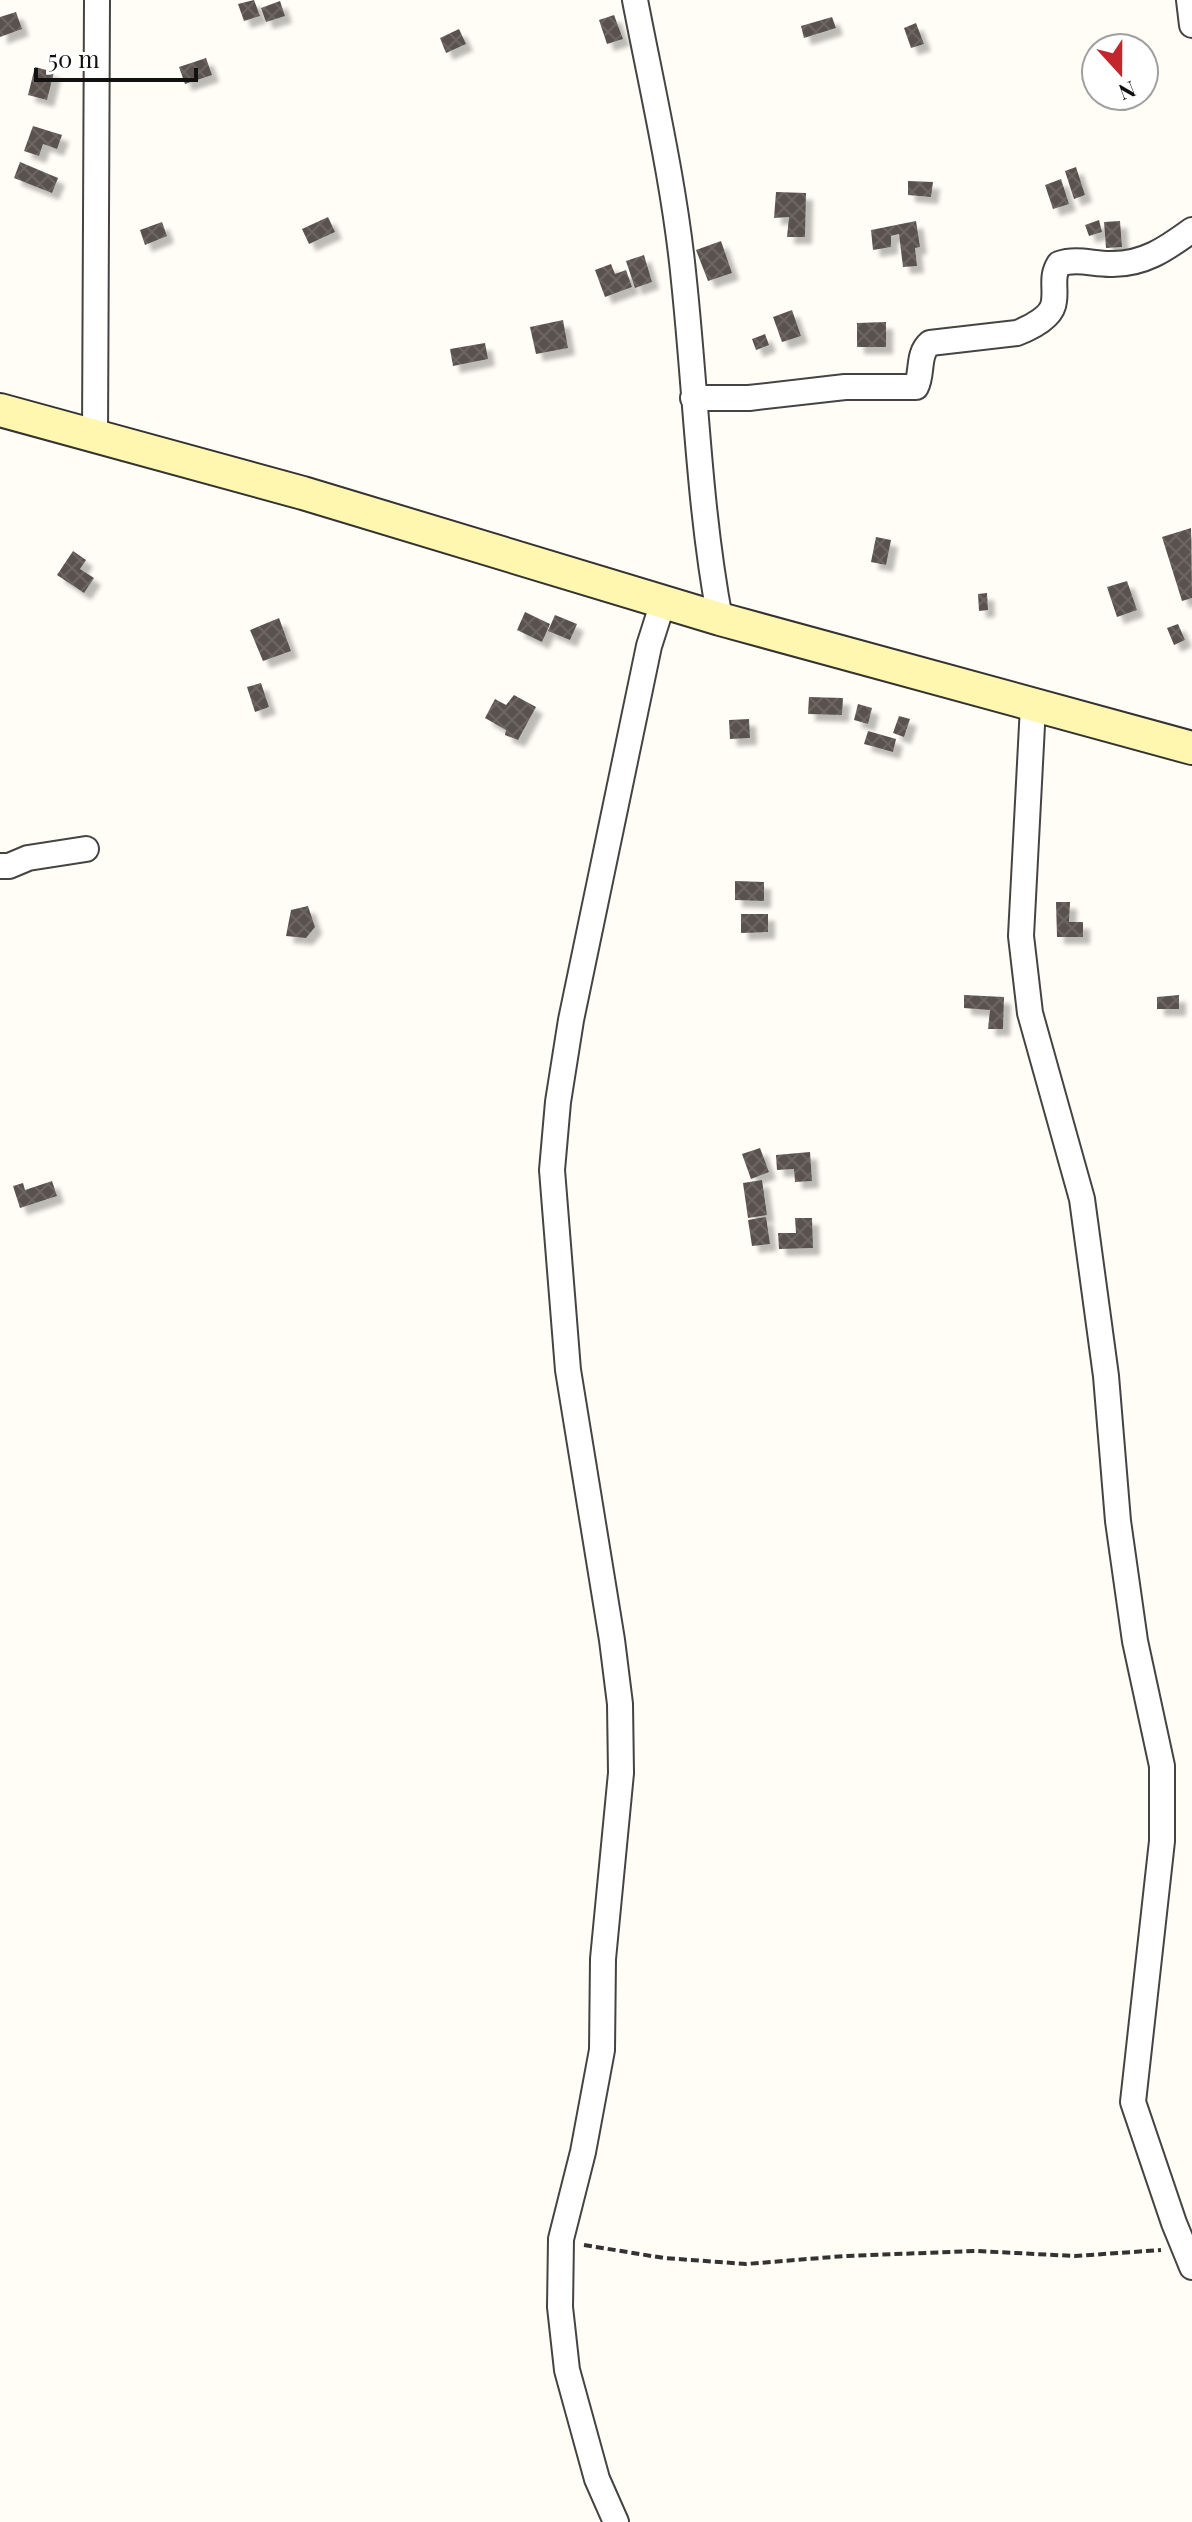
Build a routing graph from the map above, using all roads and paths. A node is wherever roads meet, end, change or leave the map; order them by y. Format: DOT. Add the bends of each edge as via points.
graph roads {
  1 [pos="97,0"];
  2 [pos="635,0"];
  3 [pos="1189,0"];
  4 [pos="1192,25"];
  5 [pos="1192,230"];
  6 [pos="693,398"];
  7 [pos="0,410"];
  8 [pos="95,437"];
  9 [pos="663,602"];
  10 [pos="720,619"];
  11 [pos="1033,706"];
  12 [pos="1192,748"];
  13 [pos="86,849"];
  14 [pos="0,866"];
  15 [pos="561,2239"];
  16 [pos="1181,2242"];
  17 [pos="1192,2267"];
  18 [pos="616,2522"];
  1 -- 8 [label="street"];
  2 -- 6 [label="street" via="684,280"];
  3 -- 4 [label="street"];
  5 -- 6 [label="street" via="1139,262 1059,264 1050,312 1017,333 930,343 922,353 916,387"];
  6 -- 10 [label="street"];
  7 -- 8 [label="main road"];
  8 -- 9 [label="main road" via="303,493"];
  9 -- 10 [label="main road"];
  9 -- 15 [label="street" via="649,646 571,1020 552,1170 568,1370 620,1704 621,1773 603,1959 602,2050"];
  10 -- 11 [label="main road"];
  11 -- 12 [label="main road"];
  11 -- 16 [label="street" via="1021,936 1024,966 1041,1058 1082,1199 1106,1376 1118,1521 1162,1766 1162,1841 1133,2102"];
  13 -- 14 [label="street"];
  15 -- 16 [label="path" via="611,2251 746,2264 976,2251 1132,2254"];
  15 -- 18 [label="street" via="560,2307 567,2370 597,2479"];
  16 -- 17 [label="street"];
}
